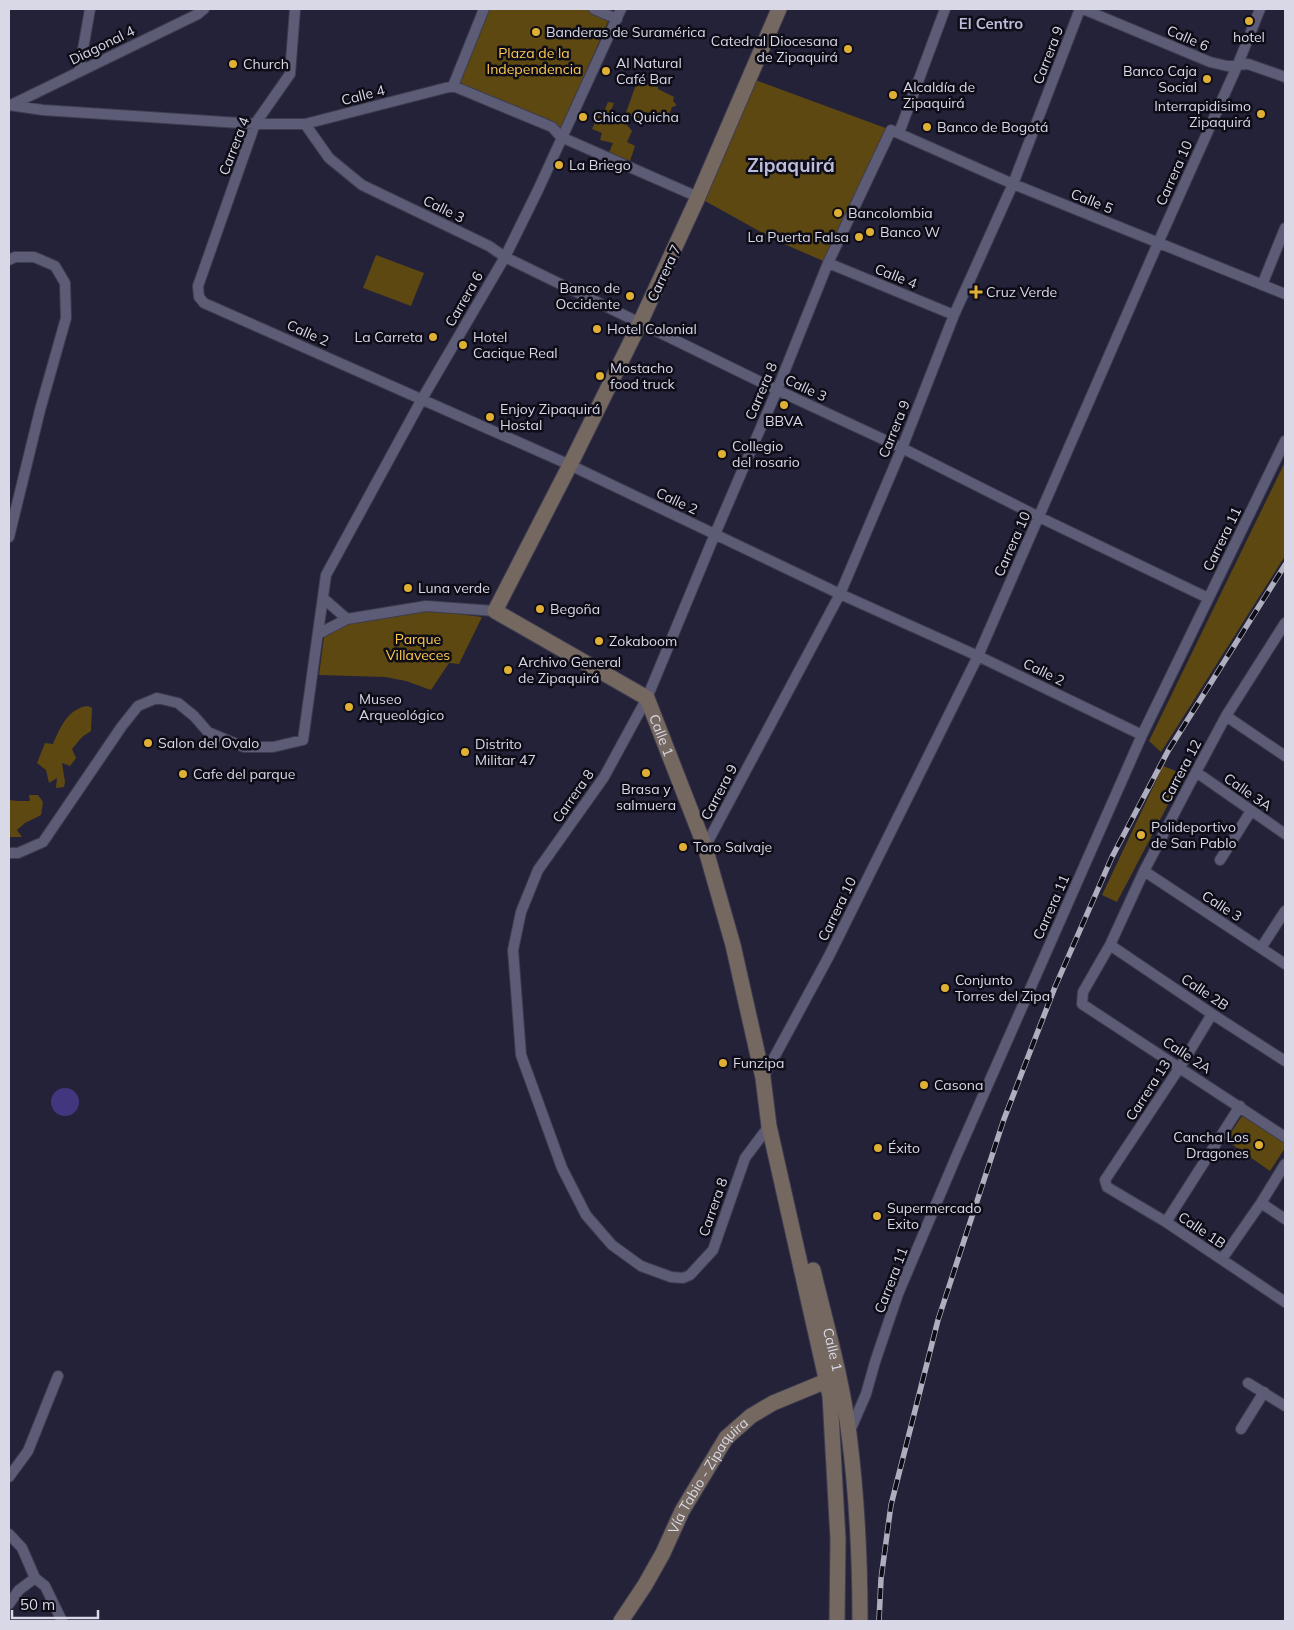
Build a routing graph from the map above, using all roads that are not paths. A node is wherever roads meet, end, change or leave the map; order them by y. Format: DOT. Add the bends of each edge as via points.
graph roads {
  1 [pos="90,9"];
  2 [pos="204,9"];
  3 [pos="295,9"];
  4 [pos="484,9"];
  5 [pos="594,9"];
  6 [pos="779,9"];
  7 [pos="945,9"];
  8 [pos="1081,9"];
  9 [pos="1260,9"];
  10 [pos="619,14"];
  11 [pos="1238,64"];
  12 [pos="79,72"];
  13 [pos="1285,78"];
  14 [pos="453,86"];
  15 [pos="10,105"];
  16 [pos="255,124"];
  17 [pos="306,124"];
  18 [pos="895,131"];
  19 [pos="562,137"];
  20 [pos="1013,184"];
  21 [pos="698,197"];
  22 [pos="1285,228"];
  23 [pos="1158,243"];
  24 [pos="504,257"];
  25 [pos="9,260"];
  26 [pos="828,263"];
  27 [pos="1262,284"];
  28 [pos="1285,294"];
  29 [pos="199,297"];
  30 [pos="954,315"];
  31 [pos="640,323"];
  32 [pos="777,390"];
  33 [pos="422,398"];
  34 [pos="1284,446"];
  35 [pos="902,448"];
  36 [pos="570,466"];
  37 [pos="1039,517"];
  38 [pos="715,534"];
  39 [pos="9,537"];
  40 [pos="840,594"];
  41 [pos="323,598"];
  42 [pos="1208,598"];
  43 [pos="496,611"];
  44 [pos="346,620"];
  45 [pos="1285,623"];
  46 [pos="318,634"];
  47 [pos="978,656"];
  48 [pos="648,698"];
  49 [pos="1226,716"];
  50 [pos="1142,735"];
  51 [pos="1284,751"];
  52 [pos="1196,772"];
  53 [pos="1251,811"];
  54 [pos="1285,834"];
  55 [pos="705,847"];
  56 [pos="9,853"];
  57 [pos="1220,860"];
  58 [pos="1144,871"];
  59 [pos="1285,911"];
  60 [pos="1110,945"];
  61 [pos="1261,948"];
  62 [pos="1285,964"];
  63 [pos="1083,992"];
  64 [pos="1212,1014"];
  65 [pos="1284,1057"];
  66 [pos="1180,1067"];
  67 [pos="764,1082"];
  68 [pos="1240,1106"];
  69 [pos="769,1126"];
  70 [pos="1285,1137"];
  71 [pos="1285,1164"];
  72 [pos="1105,1180"];
  73 [pos="1261,1204"];
  74 [pos="1285,1220"];
  75 [pos="1166,1222"];
  76 [pos="1222,1260"];
  77 [pos="1285,1302"];
  78 [pos="58,1376"];
  79 [pos="833,1378"];
  80 [pos="1248,1383"];
  81 [pos="1264,1392"];
  82 [pos="866,1394"];
  83 [pos="837,1398"];
  84 [pos="1285,1406"];
  85 [pos="1241,1428"];
  86 [pos="849,1433"];
  87 [pos="9,1477"];
  88 [pos="9,1534"];
  89 [pos="35,1578"];
  90 [pos="9,1604"];
  91 [pos="62,1621"];
  92 [pos="621,1621"];
  93 [pos="837,1621"];
  94 [pos="860,1621"];
  1 -- 12 [label="street"];
  2 -- 12 [label="street, Diagonal 4"];
  3 -- 16 [label="street, Carrera 4" via="290,74"];
  4 -- 14 [label="street"];
  5 -- 10 [label="street"];
  6 -- 21 [label="street, Carrera 7"];
  7 -- 18 [label="street, Carrera 8"];
  8 -- 11 [label="street, Calle 6" via="1210,62 1228,66"];
  8 -- 20 [label="street, Carrera 9"];
  9 -- 11 [label="street, Carrera 10"];
  10 -- 19 [label="street, Carrera 6"];
  11 -- 13 [label="street, Calle 6" via="1256,66"];
  11 -- 23 [label="street, Carrera 10"];
  12 -- 15 [label="street, Diagonal 4"];
  14 -- 17 [label="street, Calle 4"];
  14 -- 19 [label="street" via="552,127"];
  15 -- 16 [label="street, Calle 4"];
  16 -- 17 [label="street, Calle 4"];
  16 -- 29 [label="street, Carrera 4" via="198,286"];
  17 -- 24 [label="street, Calle 3" via="328,158 362,185 489,246"];
  18 -- 20 [label="street, Calle 5"];
  18 -- 26 [label="street, Carrera 8"];
  19 -- 21 [label="street"];
  19 -- 24 [label="street, Carrera 6"];
  20 -- 23 [label="street, Calle 5"];
  20 -- 30 [label="street, Carrera 9"];
  21 -- 31 [label="street, Carrera 7"];
  22 -- 27 [label="street"];
  23 -- 27 [label="street, Calle 5"];
  23 -- 37 [label="street, Carrera 10"];
  24 -- 31 [label="street, Calle 3"];
  24 -- 33 [label="street, Carrera 6"];
  25 -- 39 [label="street" via="34,257 55,266 65,282 66,318"];
  26 -- 30 [label="street, Calle 4"];
  26 -- 32 [label="street, Carrera 8"];
  27 -- 28 [label="street, Calle 5"];
  29 -- 33 [label="street, Calle 2"];
  30 -- 35 [label="street, Carrera 9"];
  31 -- 32 [label="street, Calle 3"];
  31 -- 36 [label="street, Carrera 7"];
  32 -- 35 [label="street, Calle 3"];
  32 -- 38 [label="street, Carrera 8"];
  33 -- 36 [label="street, Calle 2"];
  33 -- 41 [label="street, Carrera 6" via="326,574"];
  34 -- 42 [label="street, Carrera 11"];
  35 -- 37 [label="street, Calle 3"];
  35 -- 40 [label="street, Carrera 9"];
  36 -- 38 [label="street, Calle 2"];
  36 -- 43 [label="street, Carrera 7"];
  37 -- 42 [label="street, Calle 3"];
  37 -- 47 [label="street, Carrera 10"];
  38 -- 40 [label="street, Calle 2"];
  38 -- 48 [label="street, Carrera 8"];
  40 -- 47 [label="street, Calle 2"];
  40 -- 55 [label="street, Carrera 9"];
  41 -- 44 [label="street"];
  41 -- 46 [label="street, Carrera 6"];
  42 -- 50 [label="street, Carrera 11"];
  43 -- 44 [label="street, Calle 1" via="426,606"];
  43 -- 48 [label="street, Calle 1"];
  44 -- 46 [label="street, Calle 1"];
  45 -- 49 [label="street, Carrera 12"];
  46 -- 56 [label="street, Carrera 6" via="303,740 273,748 244,747 208,732 178,704 157,698 138,706 122,726 43,842 18,853"];
  47 -- 50 [label="street, Calle 2"];
  47 -- 67 [label="street, Carrera 10"];
  48 -- 55 [label="street, Calle 1"];
  48 -- 69 [label="street, Carrera 8" via="604,777 538,870 522,912 513,950 521,1055 562,1168 586,1215 612,1245 641,1266 671,1276 683,1278 690,1275 713,1250 744,1158"];
  49 -- 51 [label="street"];
  49 -- 52 [label="street, Carrera 12"];
  50 -- 82 [label="street, Carrera 11" via="906,1276"];
  52 -- 53 [label="street, Calle 3A"];
  52 -- 58 [label="street, Carrera 12"];
  53 -- 54 [label="street, Calle 3A"];
  53 -- 57 [label="street"];
  55 -- 67 [label="street, Calle 1"];
  58 -- 60 [label="street, Carrera 12"];
  58 -- 61 [label="street, Calle 3"];
  59 -- 61 [label="street"];
  60 -- 63 [label="street, Carrera 12"];
  60 -- 64 [label="street, Calle 2B"];
  61 -- 62 [label="street, Calle 3"];
  63 -- 66 [label="street, Calle 2A" via="1082,1004"];
  64 -- 65 [label="street, Calle 2B"];
  64 -- 66 [label="street, Carrera 13"];
  66 -- 68 [label="street, Calle 2A"];
  66 -- 72 [label="street, Carrera 13"];
  67 -- 69 [label="street, Calle 1"];
  67 -- 79 [label="street, Calle 1" via="779,1124"];
  68 -- 70 [label="street, Calle 2A"];
  68 -- 75 [label="street"];
  69 -- 79 [label="street, Calle 1"];
  71 -- 73 [label="street"];
  72 -- 75 [label="street, Calle 1B" via="1107,1187"];
  73 -- 74 [label="street"];
  73 -- 76 [label="street"];
  75 -- 76 [label="street, Calle 1B"];
  76 -- 77 [label="street, Calle 1B"];
  78 -- 87 [label="street" via="28,1451"];
  79 -- 83 [label="street, Calle 1"];
  79 -- 92 [label="street, Vía Tabio - Zipaquira" via="773,1403 751,1416 726,1438 682,1511 645,1585"];
  80 -- 81 [label="street"];
  81 -- 84 [label="street"];
  81 -- 85 [label="street"];
  82 -- 83 [label="street" via="856,1400"];
  82 -- 86 [label="street, Carrera 11"];
  83 -- 86 [label="street, Calle 1"];
  83 -- 93 [label="street, Calle 1" via="832,1429 838,1539"];
  86 -- 94 [label="street, Calle 1" via="857,1510"];
  88 -- 89 [label="street" via="22,1548"];
  89 -- 90 [label="street"];
  89 -- 91 [label="street" via="45,1586"];
}
